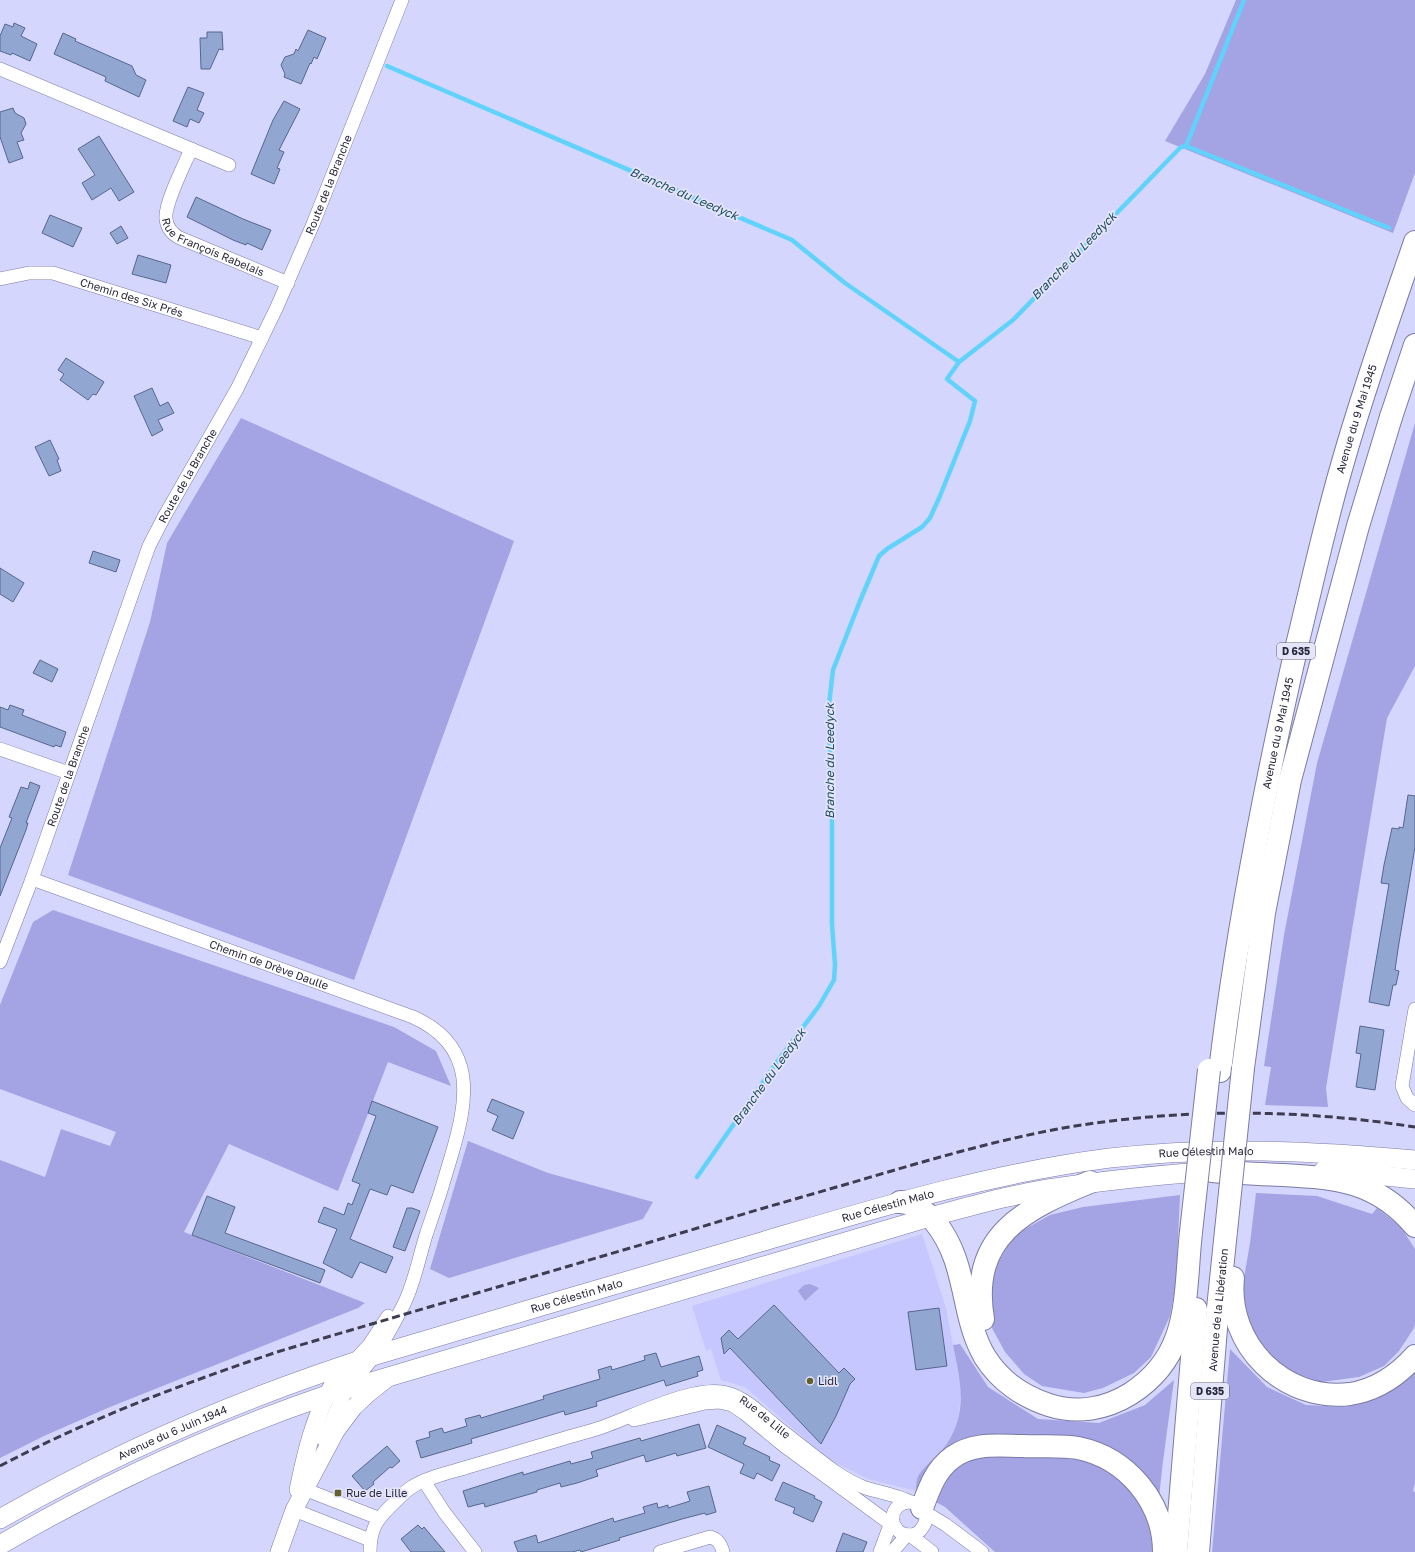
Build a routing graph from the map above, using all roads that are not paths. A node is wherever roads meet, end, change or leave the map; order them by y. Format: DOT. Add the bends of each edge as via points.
graph roads {
  1 [pos="402,0"];
  2 [pos="0,69"];
  3 [pos="191,149"];
  4 [pos="229,165"];
  5 [pos="1415,242"];
  6 [pos="0,279"];
  7 [pos="288,283"];
  8 [pos="262,338"];
  9 [pos="1415,345"];
  10 [pos="0,749"];
  11 [pos="69,773"];
  12 [pos="32,879"];
  13 [pos="0,962"];
  14 [pos="1415,1009"];
  15 [pos="1248,1067"];
  16 [pos="1214,1070"];
  17 [pos="465,1093"];
  18 [pos="1411,1102"];
  19 [pos="1415,1160"];
  20 [pos="1212,1171"];
  21 [pos="1415,1179"];
  22 [pos="1090,1182"];
  23 [pos="900,1202"];
  24 [pos="930,1217"];
  25 [pos="1415,1226"];
  26 [pos="1232,1229"];
  27 [pos="1197,1232"];
  28 [pos="419,1258"];
  29 [pos="376,1355"];
  30 [pos="1415,1356"];
  31 [pos="352,1362"];
  32 [pos="391,1376"];
  33 [pos="348,1389"];
  34 [pos="327,1395"];
  35 [pos="1041,1402"];
  36 [pos="607,1426"];
  37 [pos="313,1473"];
  38 [pos="424,1481"];
  39 [pos="302,1488"];
  40 [pos="919,1507"];
  41 [pos="294,1510"];
  42 [pos="378,1518"];
  43 [pos="0,1519"];
  44 [pos="899,1528"];
  45 [pos="0,1545"];
  46 [pos="370,1546"];
  47 [pos="692,1547"];
  48 [pos="279,1552"];
  49 [pos="475,1552"];
  50 [pos="660,1552"];
  51 [pos="723,1552"];
  52 [pos="880,1552"];
  53 [pos="892,1552"];
  54 [pos="932,1552"];
  55 [pos="982,1552"];
  56 [pos="1164,1552"];
  57 [pos="1176,1552"];
  58 [pos="1198,1552"];
  1 -- 7 [label="street, Route de la Branche"];
  2 -- 3 [label="street"];
  3 -- 4 [label="street"];
  3 -- 7 [label="street, Rue François Rabelais" via="166,210 166,219 171,231 180,238"];
  5 -- 16 [label="highway, Avenue du 9 Mai 1945 / D 635" via="1353,427 1325,528 1276,740 1242,917 1225,1028"];
  6 -- 8 [label="street, Chemin des Six Prés" via="29,273 53,274"];
  7 -- 8 [label="street, Route de la Branche"];
  8 -- 11 [label="street, Route de la Branche" via="234,394 155,535"];
  9 -- 15 [label="highway, Avenue du 9 Mai 1945 / D 635" via="1360,520 1286,795 1256,969"];
  10 -- 11 [label="street"];
  11 -- 12 [label="street, Route de la Branche"];
  12 -- 13 [label="street, Route de la Branche"];
  12 -- 17 [label="street, Chemin de Drève Daulle" via="421,1020 443,1036 453,1049 462,1074"];
  14 -- 18 [label="street" via="1402,1086"];
  15 -- 26 [label="highway, Avenue de la Libération / D 635, bridge"];
  16 -- 27 [label="highway, Avenue de la Libération / D 635"];
  17 -- 28 [label="street, Rue Célestin Malo" via="463,1114"];
  19 -- 23 [label="main road, Rue Célestin Malo" via="1295,1151 1168,1153 1030,1170"];
  20 -- 21 [label="main road, Rue Célestin Malo" via="1317,1170"];
  20 -- 22 [label="main road, Rue Célestin Malo"];
  20 -- 25 [label="highway" via="1316,1177 1353,1183 1388,1201 1404,1213"];
  22 -- 24 [label="main road, Rue Célestin Malo" via="1012,1196"];
  22 -- 35 [label="highway" via="1050,1200 1014,1222 991,1250 981,1278 982,1318 992,1346 1011,1376"];
  23 -- 24 [label="highway" via="916,1206"];
  23 -- 29 [label="main road, Rue Célestin Malo"];
  24 -- 32 [label="main road, Rue Célestin Malo"];
  24 -- 35 [label="highway" via="944,1235 954,1255 974,1331 985,1356 1009,1383"];
  26 -- 30 [label="highway" via="1231,1292 1234,1315 1249,1348 1276,1374 1293,1384 1320,1393 1350,1394 1372,1388 1387,1380"];
  26 -- 58 [label="highway, Avenue de la Libération / D 635" via="1218,1301"];
  27 -- 35 [label="highway" via="1182,1322 1173,1348 1158,1371 1128,1395 1104,1406 1072,1410"];
  27 -- 57 [label="highway, Avenue de la Libération / D 635"];
  28 -- 29 [label="street, Rue Célestin Malo" via="407,1297"];
  28 -- 31 [label="street, Rue Célestin Malo" via="383,1326 365,1350"];
  29 -- 31 [label="main road, Rue Célestin Malo"];
  29 -- 33 [label="street, Rue Célestin Malo"];
  31 -- 33 [label="street, Rue Célestin Malo" via="345,1379"];
  31 -- 34 [label="street, Rue Célestin Malo"];
  31 -- 43 [label="main road, Avenue du 6 Juin 1944" via="258,1395 184,1425 88,1471"];
  32 -- 33 [label="main road, Rue Célestin Malo"];
  32 -- 37 [label="street, Rue Célestin Malo" via="354,1407 336,1431"];
  33 -- 34 [label="main road, Rue Célestin Malo"];
  33 -- 37 [label="street, Rue Célestin Malo" via="327,1433"];
  34 -- 39 [label="street, Rue Célestin Malo" via="311,1437"];
  34 -- 45 [label="main road, Avenue du 6 Juin 1944" via="259,1420 146,1468"];
  36 -- 38 [label="street, Rue de Lille"];
  36 -- 40 [label="street, Rue de Lille" via="649,1408 690,1395 724,1392 745,1401 796,1443 846,1478 862,1487"];
  36 -- 44 [label="street, Rue de Lille" via="705,1402 726,1403 744,1413 783,1446"];
  37 -- 39 [label="street, Rue Célestin Malo"];
  38 -- 42 [label="street, Rue de Lille" via="406,1491"];
  38 -- 49 [label="street"];
  39 -- 41 [label="street, Rue Célestin Malo"];
  39 -- 42 [label="street"];
  40 -- 44 [label="street" via="906,1502 899,1505 895,1511"];
  40 -- 44 [label="street" via="926,1517 919,1532"];
  40 -- 55 [label="street, Rue de Lille"];
  40 -- 56 [label="highway" via="940,1469 963,1451 975,1447 995,1446 1077,1448 1094,1452 1113,1462 1131,1476 1144,1491 1155,1509 1161,1526"];
  41 -- 46 [label="street"];
  41 -- 48 [label="street, Rue Célestin Malo"];
  42 -- 46 [label="street, Rue de Lille"];
  44 -- 52 [label="street"];
  44 -- 53 [label="street"];
  44 -- 54 [label="street, Rue de Lille"];
  47 -- 50 [label="street"];
  47 -- 51 [label="street" via="712,1538 720,1543"];
}
